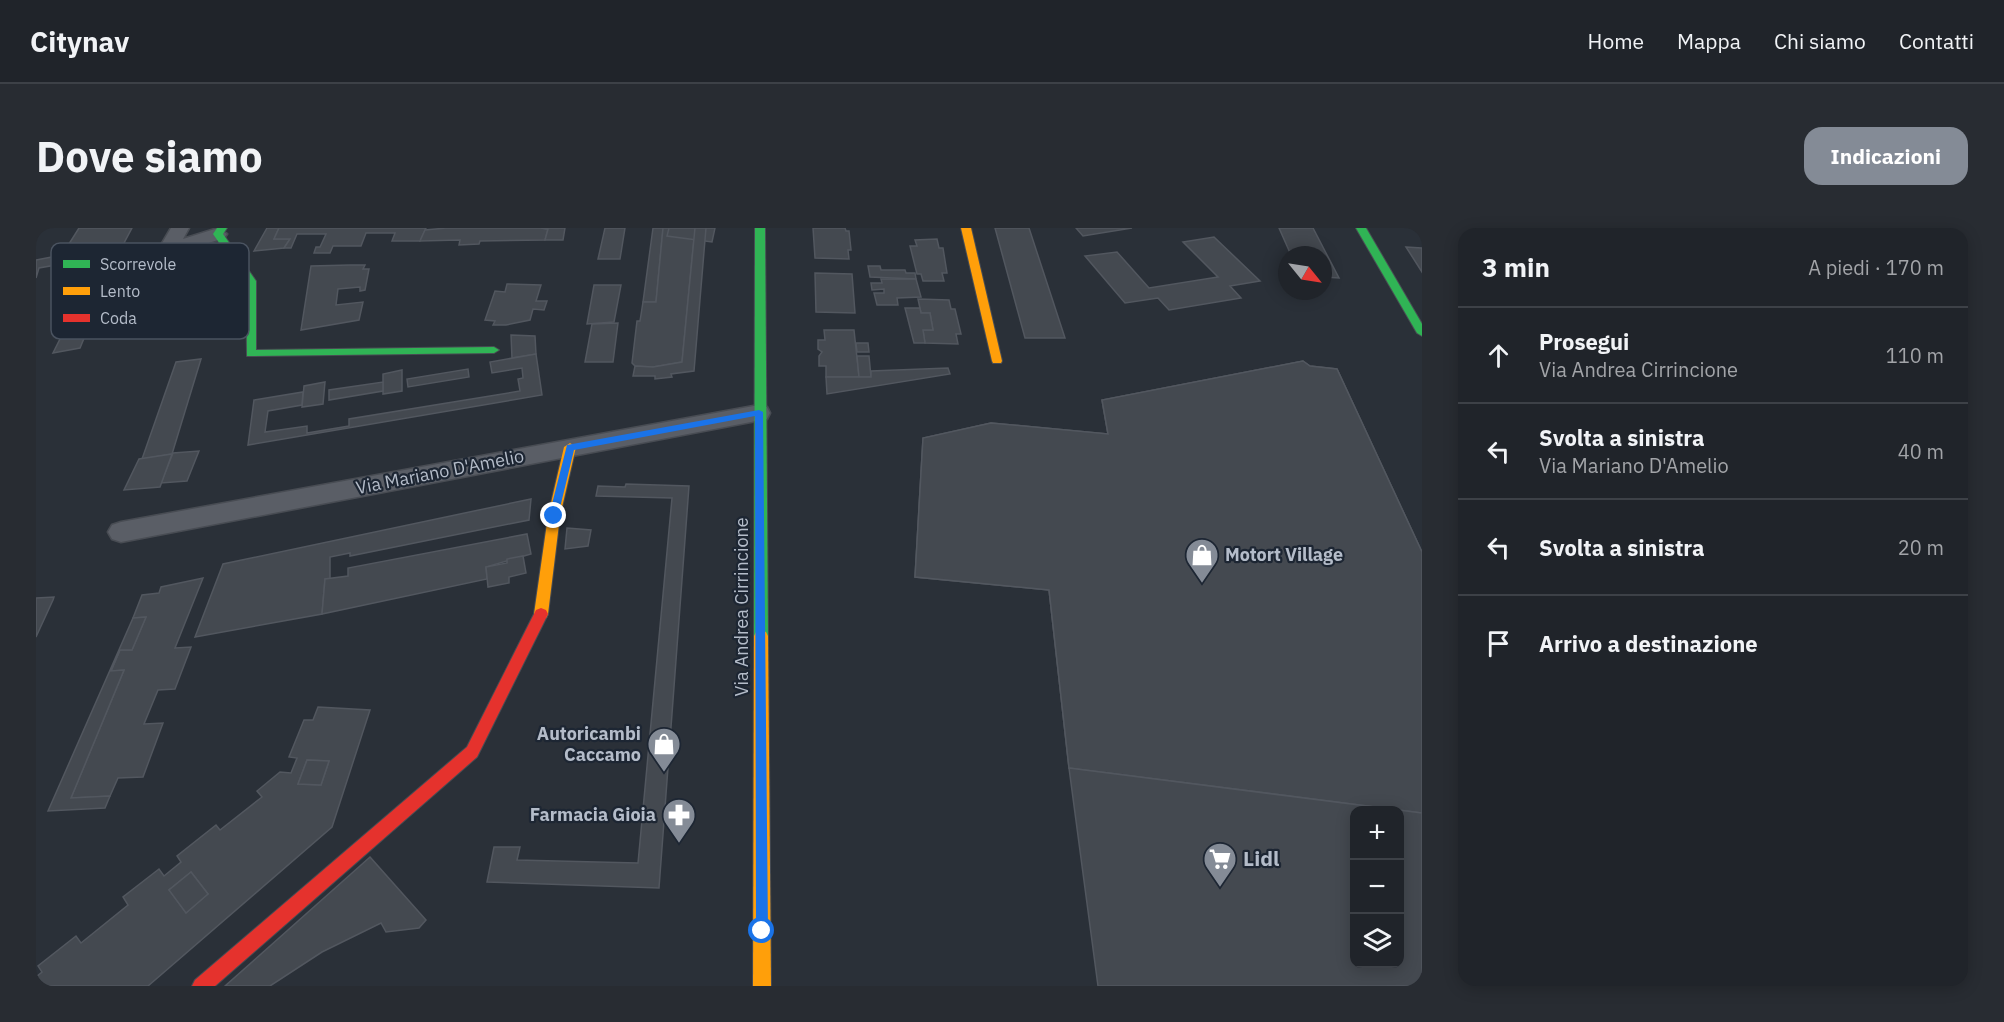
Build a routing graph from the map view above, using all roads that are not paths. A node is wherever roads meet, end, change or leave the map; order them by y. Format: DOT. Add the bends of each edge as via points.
graph roads {
  1 [pos="180,228"];
  2 [pos="759,228"];
  3 [pos="966,228"];
  4 [pos="1361,228"];
  5 [pos="220,231"];
  6 [pos="171,243"];
  7 [pos="187,243"];
  8 [pos="249,278"];
  9 [pos="1422,333"];
  10 [pos="494,350"];
  11 [pos="997,361"];
  12 [pos="759,412"];
  13 [pos="570,447"];
  14 [pos="121,532"];
  15 [pos="201,986"];
  16 [pos="762,986"];
  1 -- 6 [label="street"];
  2 -- 12 [label="street, Via Andrea Cirrincione"];
  3 -- 11 [label="street"];
  4 -- 9 [label="street"];
  5 -- 7 [label="street"];
  8 -- 10 [label="street" via="251,354"];
  12 -- 13 [label="street, Via Mariano D'Amelio"];
  12 -- 16 [label="street, Via Andrea Cirrincione"];
  13 -- 14 [label="street, Via Mariano D'Amelio"];
  13 -- 15 [label="street" via="554,516 541,615 472,752"];
}
